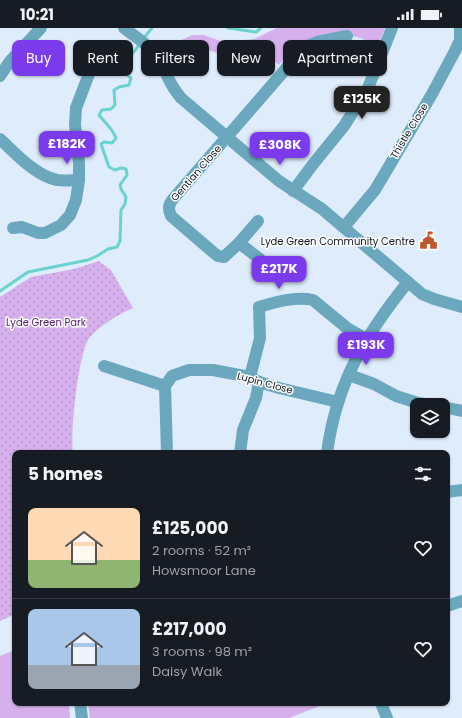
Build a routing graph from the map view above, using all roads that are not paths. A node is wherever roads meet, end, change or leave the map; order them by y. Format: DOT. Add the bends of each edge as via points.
graph roads {
  1 [pos="41,28"];
  2 [pos="392,28"];
  3 [pos="460,28"];
  4 [pos="127,30"];
  5 [pos="347,36"];
  6 [pos="0,76"];
  7 [pos="88,76"];
  8 [pos="226,137"];
  9 [pos="0,139"];
  10 [pos="79,180"];
  11 [pos="293,191"];
  12 [pos="258,221"];
  13 [pos="344,227"];
  14 [pos="13,228"];
  15 [pos="239,243"];
  16 [pos="260,259"];
  17 [pos="408,282"];
  18 [pos="462,308"];
  19 [pos="366,340"];
  20 [pos="104,366"];
  21 [pos="348,375"];
  22 [pos="254,379"];
  23 [pos="165,386"];
  24 [pos="410,400"];
  25 [pos="338,402"];
  26 [pos="450,408"];
  27 [pos="462,411"];
  28 [pos="167,450"];
  29 [pos="240,450"];
  30 [pos="328,450"];
  31 [pos="462,490"];
  32 [pos="450,492"];
  33 [pos="462,601"];
  34 [pos="450,605"];
  35 [pos="80,706"];
  36 [pos="382,706"];
  37 [pos="82,718"];
  38 [pos="387,718"];
  1 -- 6 [label="street" via="10,61"];
  2 -- 11 [label="street" via="368,88 344,126"];
  3 -- 13 [label="street, Thistle Close" via="460,40 432,94 374,190"];
  4 -- 8 [label="street" via="153,51 181,98"];
  5 -- 8 [label="street" via="317,42 300,49"];
  7 -- 10 [label="street" via="76,108"];
  8 -- 11 [label="street"];
  8 -- 15 [label="street, Gentian Close" via="169,204 168,210 171,216 218,256 224,257"];
  9 -- 10 [label="street" via="45,176 57,180"];
  10 -- 14 [label="street" via="76,200 70,215 61,225 45,233 22,227"];
  11 -- 13 [label="street" via="322,209"];
  12 -- 15 [label="street, Gentian Close"];
  13 -- 17 [label="street"];
  15 -- 16 [label="street"];
  17 -- 18 [label="street" via="422,294"];
  17 -- 19 [label="street" via="388,306"];
  19 -- 21 [label="street"];
  19 -- 22 [label="street" via="307,298 274,302 259,307 260,338"];
  20 -- 23 [label="street"];
  21 -- 24 [label="street"];
  21 -- 25 [label="street"];
  22 -- 23 [label="street, Lupin Close" via="213,370 189,370 172,376"];
  22 -- 25 [label="street, Lupin Close"];
  22 -- 29 [label="street" via="256,398 243,430"];
  23 -- 28 [label="street"];
  25 -- 30 [label="street"];
  26 -- 27 [label="street"];
  31 -- 32 [label="street"];
  33 -- 34 [label="street"];
  35 -- 37 [label="street"];
  36 -- 38 [label="street"];
}
